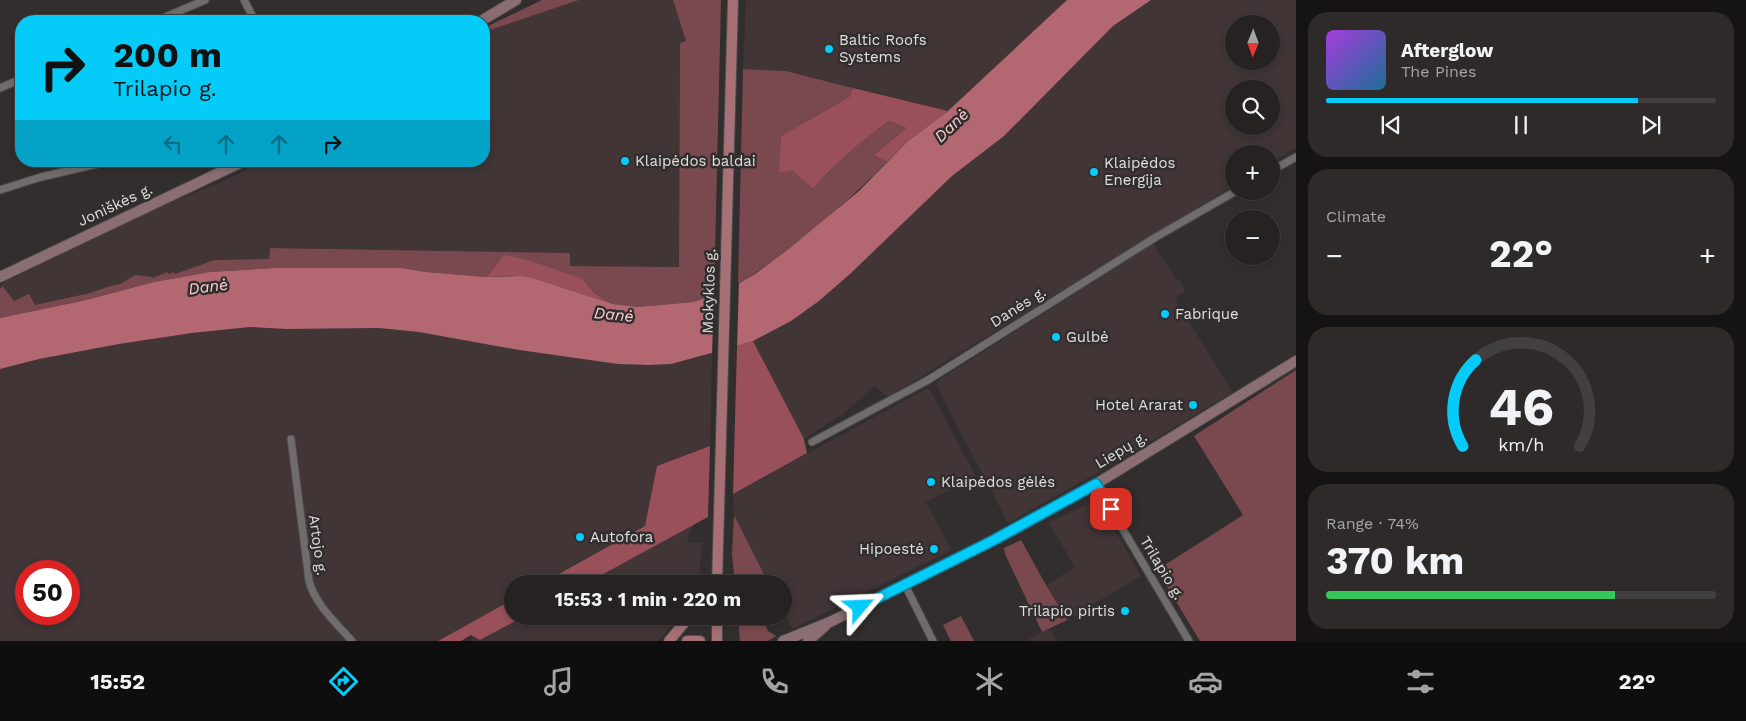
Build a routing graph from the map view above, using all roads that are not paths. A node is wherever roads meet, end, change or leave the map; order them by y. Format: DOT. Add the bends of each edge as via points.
graph roads {
  1 [pos="205,0"];
  2 [pos="244,0"];
  3 [pos="516,0"];
  4 [pos="733,0"];
  5 [pos="170,15"];
  6 [pos="252,15"];
  7 [pos="490,16"];
  8 [pos="15,82"];
  9 [pos="0,88"];
  10 [pos="1296,157"];
  11 [pos="1280,166"];
  12 [pos="85,167"];
  13 [pos="231,167"];
  14 [pos="0,190"];
  15 [pos="1225,197"];
  16 [pos="0,277"];
  17 [pos="1296,362"];
  18 [pos="291,438"];
  19 [pos="812,442"];
  20 [pos="1096,484"];
  21 [pos="716,567"];
  22 [pos="713,575"];
  23 [pos="716,575"];
  24 [pos="905,585"];
  25 [pos="830,622"];
  26 [pos="682,625"];
  27 [pos="717,625"];
  28 [pos="352,641"];
  29 [pos="669,641"];
  30 [pos="687,641"];
  31 [pos="700,641"];
  32 [pos="717,641"];
  33 [pos="783,641"];
  34 [pos="808,641"];
  35 [pos="933,641"];
  36 [pos="1189,641"];
  1 -- 5 [label="street"];
  2 -- 6 [label="street"];
  3 -- 7 [label="main road"];
  4 -- 21 [label="main road, Mokyklos g."];
  8 -- 9 [label="street"];
  10 -- 11 [label="street"];
  12 -- 14 [label="street"];
  13 -- 16 [label="main road, Joniškės g."];
  15 -- 19 [label="street, Danės g." via="928,380"];
  17 -- 20 [label="main road, Liepų g."];
  18 -- 28 [label="street, Artojo g." via="312,590"];
  20 -- 24 [label="main road, Liepų g."];
  20 -- 36 [label="street, Trilapio g."];
  21 -- 22 [label="main road"];
  21 -- 23 [label="main road, Mokyklos g."];
  24 -- 25 [label="main road, Liepų g."];
  24 -- 35 [label="street"];
  25 -- 33 [label="main road, Liepų g."];
  25 -- 34 [label="main road, Liepų g."];
  26 -- 29 [label="main road"];
  27 -- 32 [label="main road"];
  30 -- 31 [label="main road"];
}
